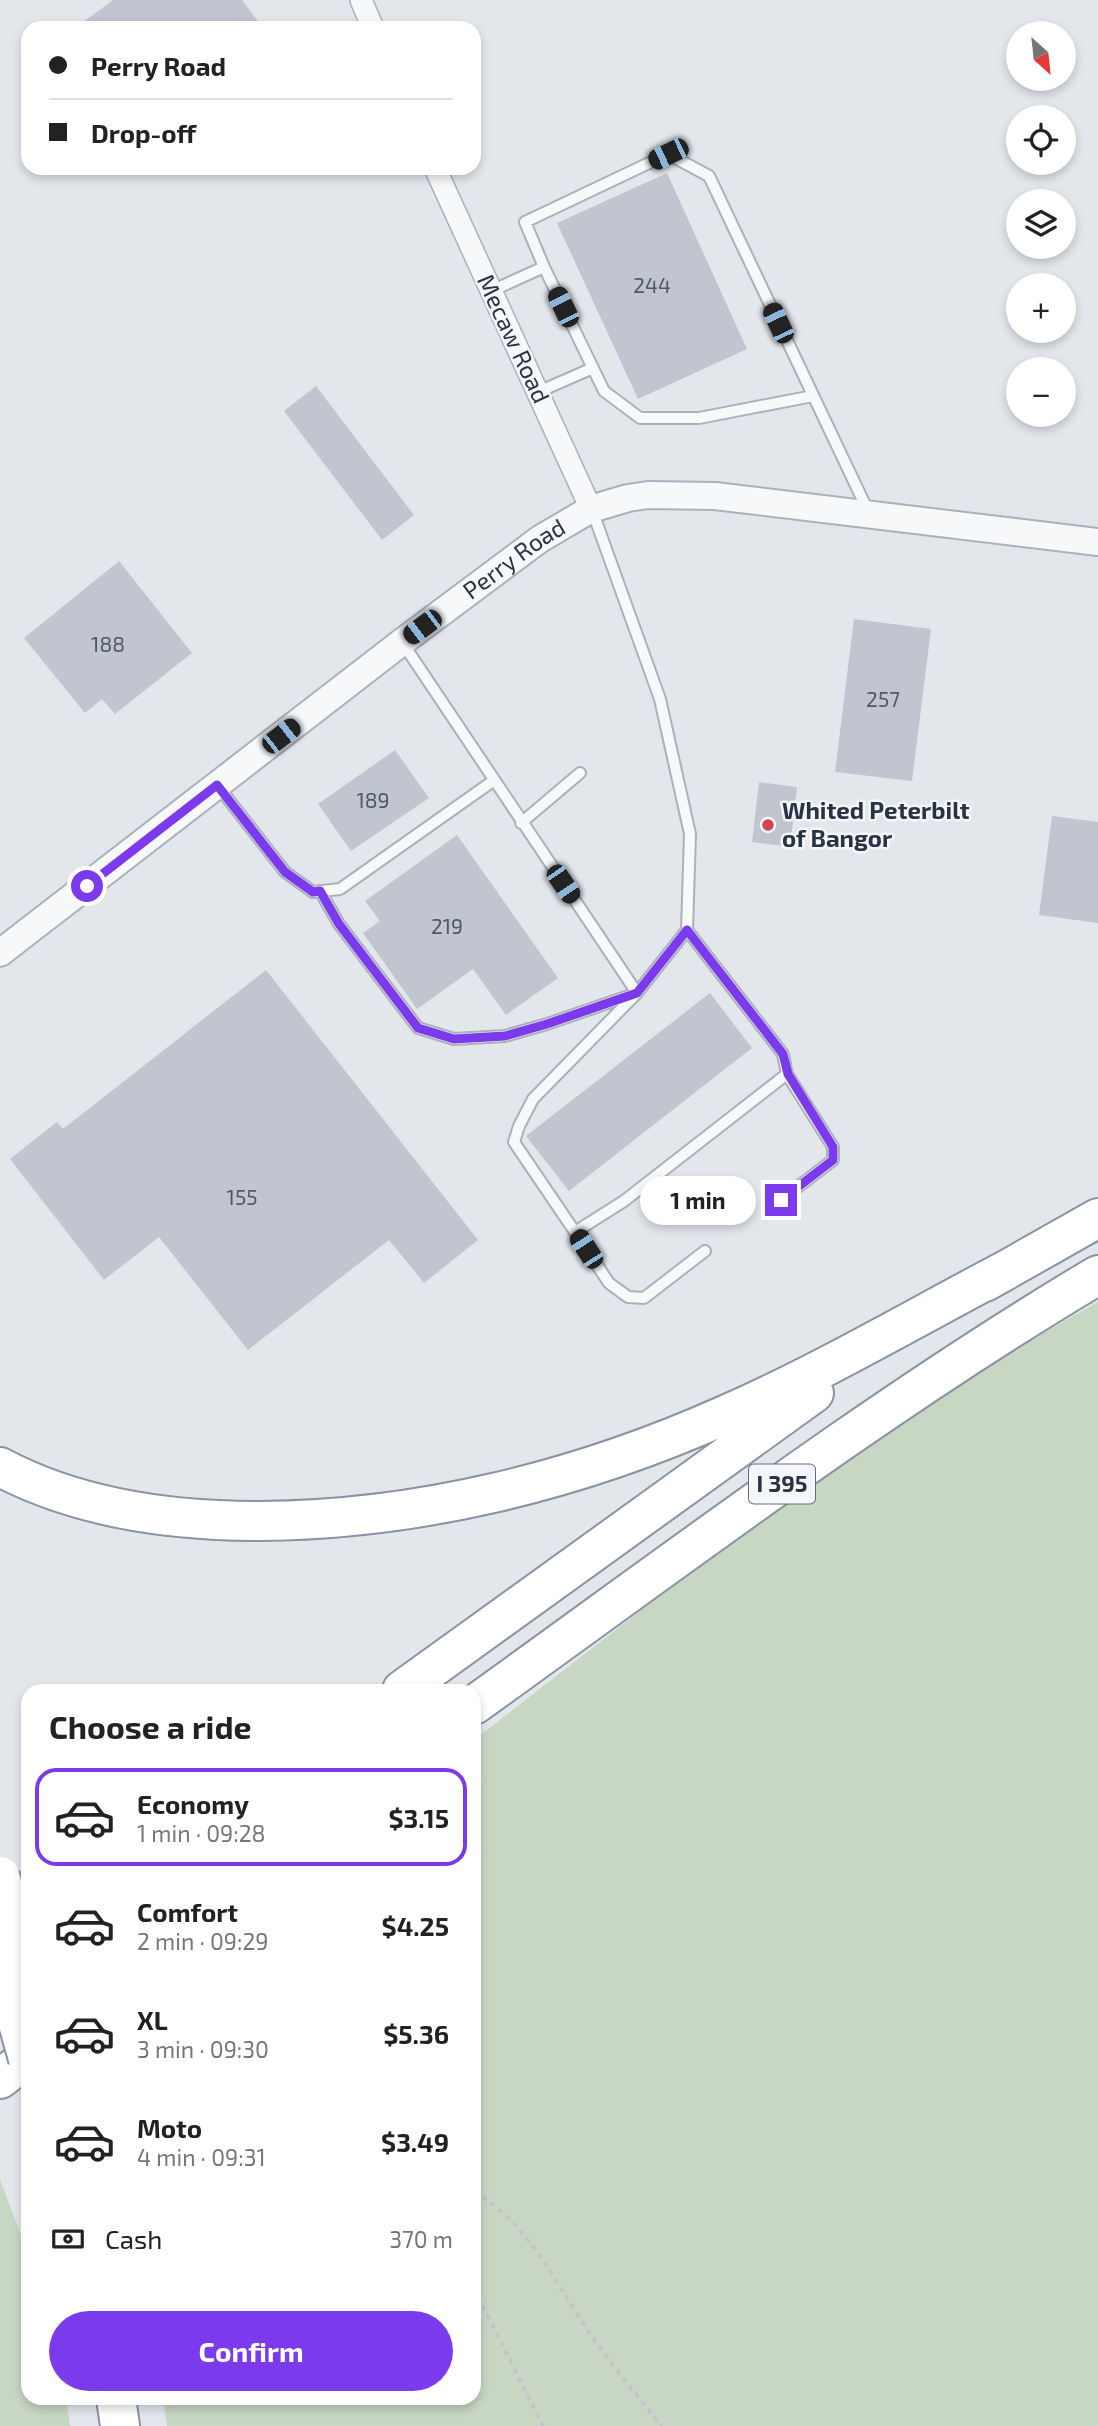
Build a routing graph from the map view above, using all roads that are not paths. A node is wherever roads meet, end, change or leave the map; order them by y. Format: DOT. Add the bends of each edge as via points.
graph roads {
  1 [pos="360,0"];
  2 [pos="370,21"];
  3 [pos="438,175"];
  4 [pos="544,267"];
  5 [pos="491,291"];
  6 [pos="593,368"];
  7 [pos="538,392"];
  8 [pos="813,396"];
  9 [pos="591,509"];
  10 [pos="869,514"];
  11 [pos="1098,542"];
  12 [pos="402,642"];
  13 [pos="580,772"];
  14 [pos="493,781"];
  15 [pos="217,785"];
  16 [pos="522,822"];
  17 [pos="320,891"];
  18 [pos="687,930"];
  19 [pos="0,953"];
  20 [pos="637,993"];
  21 [pos="788,1074"];
  22 [pos="781,1200"];
  23 [pos="1098,1218"];
  24 [pos="575,1232"];
  25 [pos="705,1251"];
  26 [pos="1006,1270"];
  27 [pos="1098,1275"];
  28 [pos="0,1467"];
  29 [pos="410,1684"];
  30 [pos="481,1700"];
  31 [pos="0,1876"];
  32 [pos="21,1950"];
  33 [pos="0,1959"];
  34 [pos="21,1966"];
  35 [pos="0,1981"];
  36 [pos="21,2033"];
  37 [pos="21,2034"];
  38 [pos="0,2049"];
  39 [pos="21,2063"];
  40 [pos="0,2079"];
  41 [pos="117,2405"];
  42 [pos="138,2405"];
  43 [pos="120,2426"];
  44 [pos="141,2426"];
  1 -- 2 [label="street"];
  3 -- 5 [label="street, Mecaw Road"];
  4 -- 5 [label="lane"];
  4 -- 6 [label="lane"];
  4 -- 8 [label="lane" via="525,222 668,154 709,176"];
  5 -- 7 [label="street, Mecaw Road"];
  6 -- 7 [label="lane"];
  6 -- 8 [label="lane" via="604,391 640,418 699,418"];
  7 -- 9 [label="street, Mecaw Road"];
  8 -- 10 [label="lane"];
  9 -- 10 [label="street, Perry Road" via="628,498 691,495"];
  9 -- 12 [label="street, Perry Road" via="540,539"];
  9 -- 18 [label="lane" via="660,699 690,834"];
  10 -- 11 [label="street, Perry Road"];
  12 -- 14 [label="lane"];
  12 -- 15 [label="street, Perry Road"];
  13 -- 16 [label="lane"];
  14 -- 16 [label="lane"];
  14 -- 17 [label="lane" via="340,889"];
  15 -- 17 [label="lane" via="285,872 313,892"];
  15 -- 19 [label="street, Perry Road"];
  16 -- 20 [label="lane"];
  17 -- 20 [label="lane" via="339,924 418,1028 454,1039 505,1036"];
  18 -- 20 [label="lane"];
  18 -- 21 [label="lane" via="783,1054"];
  20 -- 24 [label="lane" via="533,1099 514,1142"];
  21 -- 22 [label="lane" via="833,1147 833,1160"];
  21 -- 24 [label="lane" via="624,1201"];
  23 -- 26 [label="highway, I 395"];
  24 -- 25 [label="lane" via="609,1283 628,1297 644,1298"];
  26 -- 28 [label="highway" via="717,1419 599,1464 454,1502 300,1520 184,1518 76,1497"];
  26 -- 29 [label="highway, I 395" via="821,1388"];
  27 -- 30 [label="highway, I 395" via="864,1426"];
  31 -- 32 [label="highway, bridge"];
  33 -- 36 [label="highway, bridge"];
  34 -- 35 [label="highway"];
  37 -- 38 [label="highway"];
  39 -- 40 [label="highway"];
  41 -- 43 [label="highway"];
  42 -- 44 [label="highway"];
}
